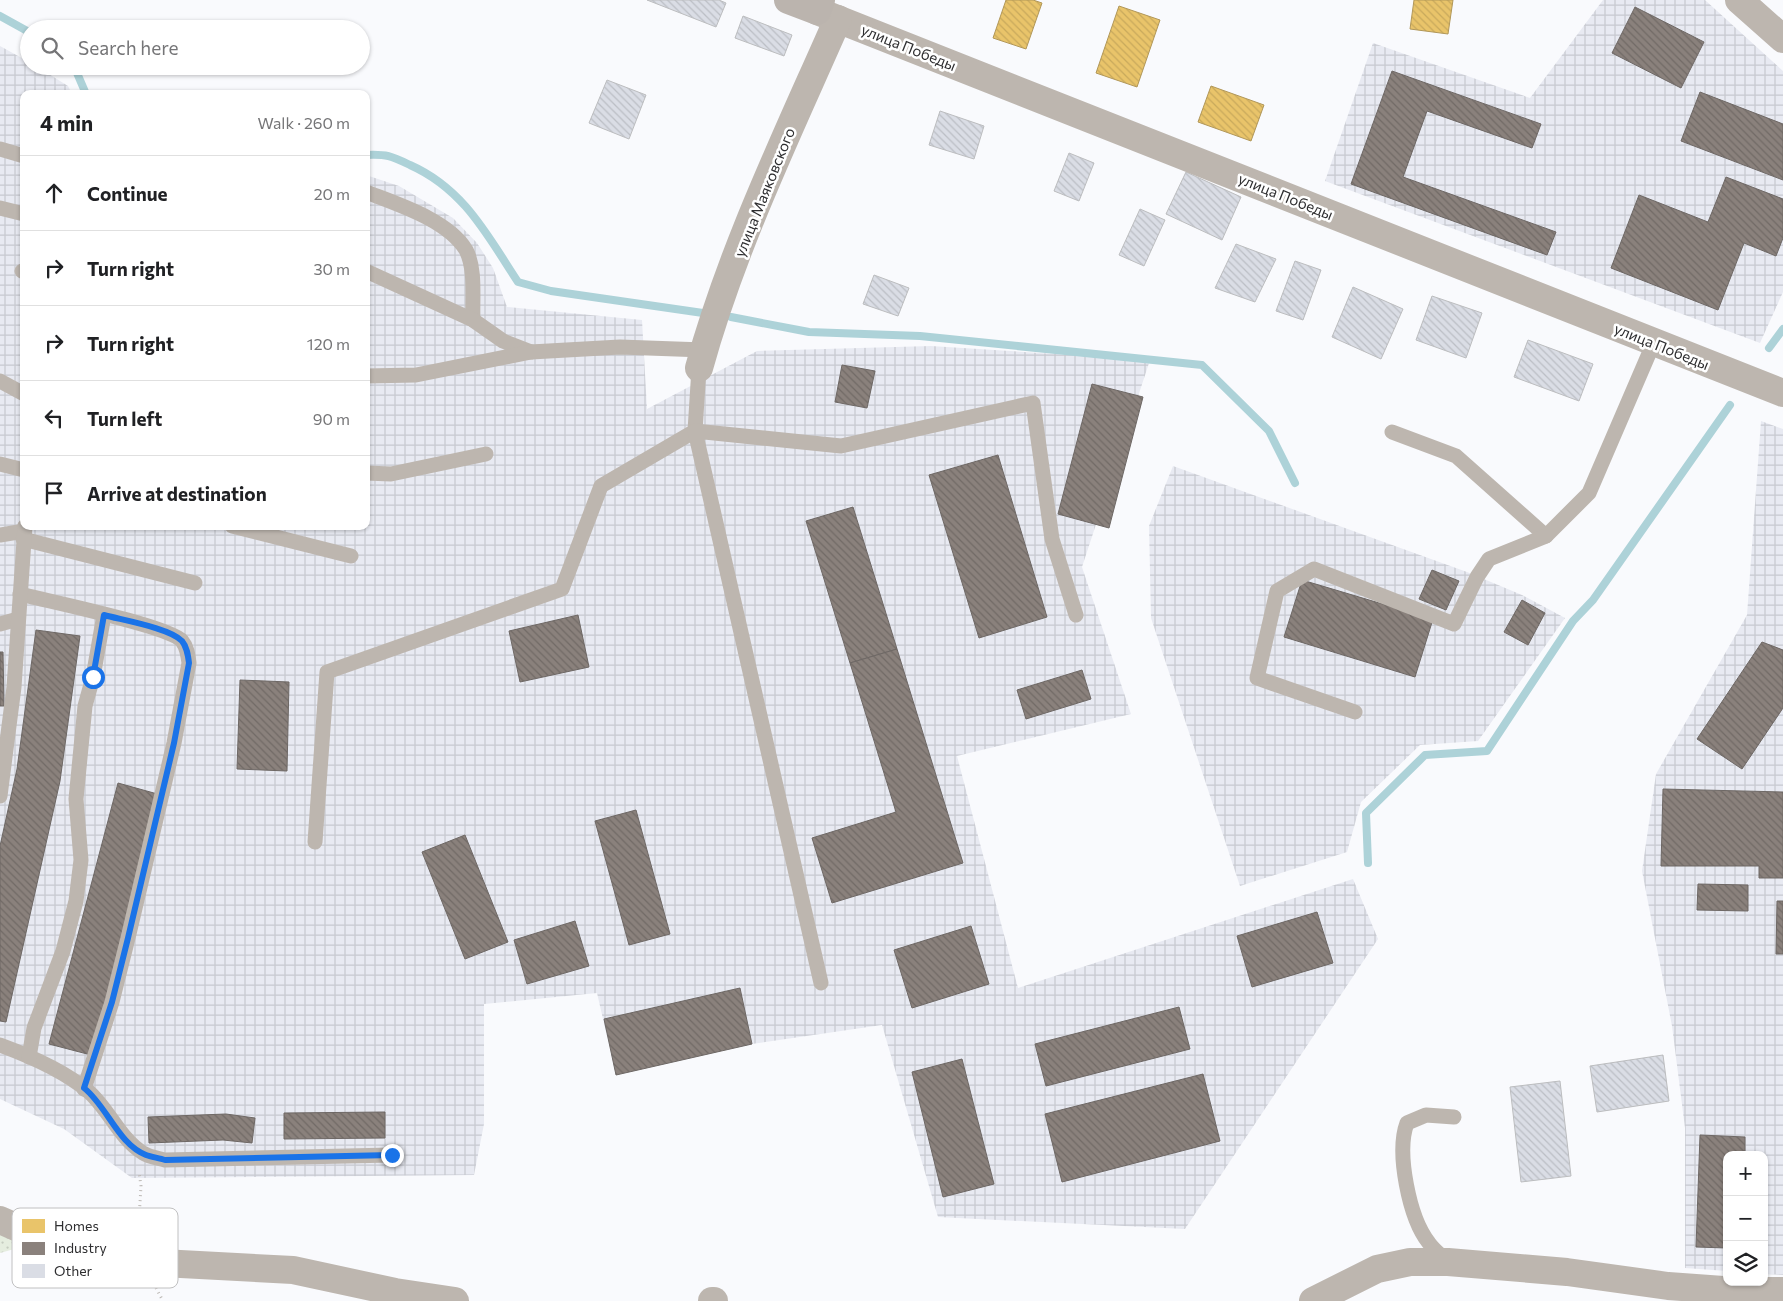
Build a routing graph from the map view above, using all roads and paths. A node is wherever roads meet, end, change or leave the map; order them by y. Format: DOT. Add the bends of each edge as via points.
graph roads {
  1 [pos="788,0"];
  2 [pos="1739,0"];
  3 [pos="825,10"];
  4 [pos="1783,39"];
  5 [pos="0,149"];
  6 [pos="20,155"];
  7 [pos="370,194"];
  8 [pos="0,208"];
  9 [pos="20,213"];
  10 [pos="370,273"];
  11 [pos="473,320"];
  12 [pos="1654,342"];
  13 [pos="531,352"];
  14 [pos="701,359"];
  15 [pos="370,376"];
  16 [pos="0,381"];
  17 [pos="20,392"];
  18 [pos="1783,393"];
  19 [pos="695,431"];
  20 [pos="1392,432"];
  21 [pos="486,454"];
  22 [pos="0,464"];
  23 [pos="20,469"];
  24 [pos="370,474"];
  25 [pos="248,530"];
  26 [pos="24,532"];
  27 [pos="0,535"];
  28 [pos="1546,536"];
  29 [pos="351,556"];
  30 [pos="195,583"];
  31 [pos="20,594"];
  32 [pos="104,615"];
  33 [pos="1076,615"];
  34 [pos="18,619"];
  35 [pos="0,624"];
  36 [pos="1355,712"];
  37 [pos="0,796"];
  38 [pos="315,842"];
  39 [pos="821,983"];
  40 [pos="0,1045"];
  41 [pos="29,1057"];
  42 [pos="84,1088"];
  43 [pos="1454,1116"];
  44 [pos="132,1144"];
  45 [pos="392,1155"];
  46 [pos="140,1208"];
  47 [pos="0,1220"];
  48 [pos="12,1225"];
  49 [pos="1448,1262"];
  50 [pos="178,1264"];
  51 [pos="156,1288"];
  52 [pos="1783,1291"];
  53 [pos="163,1301"];
  54 [pos="455,1301"];
  55 [pos="1313,1301"];
  1 -- 3 [label="street, улица Победы"];
  2 -- 4 [label="street"];
  3 -- 12 [label="street, улица Победы"];
  3 -- 14 [label="street, улица Маяковского"];
  5 -- 6 [label="lane"];
  7 -- 11 [label="lane" via="406,207 453,235 466,251 471,267"];
  8 -- 9 [label="lane"];
  10 -- 11 [label="lane"];
  11 -- 13 [label="lane" via="504,341"];
  12 -- 18 [label="street, улица Победы"];
  12 -- 28 [label="lane" via="1588,493"];
  13 -- 14 [label="lane" via="620,348"];
  13 -- 15 [label="lane" via="416,376"];
  14 -- 19 [label="lane"];
  16 -- 17 [label="lane"];
  19 -- 33 [label="lane" via="841,446 1032,403 1052,539"];
  19 -- 38 [label="lane" via="601,486 562,589 327,672"];
  19 -- 39 [label="lane"];
  20 -- 28 [label="lane" via="1456,456"];
  21 -- 24 [label="lane" via="391,474"];
  22 -- 23 [label="lane"];
  25 -- 29 [label="lane"];
  26 -- 27 [label="lane"];
  26 -- 30 [label="lane"];
  26 -- 31 [label="lane"];
  28 -- 36 [label="lane" via="1490,559 1477,577 1454,624 1314,569 1277,591 1257,678"];
  31 -- 32 [label="lane"];
  31 -- 34 [label="lane"];
  32 -- 41 [label="lane" via="85,706 76,799 81,860 76,901 63,951 34,1028"];
  32 -- 42 [label="lane" via="157,628 181,640 189,663 174,743 112,1002"];
  34 -- 35 [label="lane"];
  34 -- 37 [label="lane" via="14,687"];
  40 -- 41 [label="lane"];
  41 -- 42 [label="lane" via="68,1076"];
  42 -- 44 [label="lane"];
  43 -- 49 [label="lane" via="1426,1115 1407,1123 1402,1136 1412,1209 1428,1242"];
  44 -- 45 [label="lane" via="144,1155 165,1160"];
  44 -- 46 [label="path" via="141,1186"];
  47 -- 48 [label="street"];
  49 -- 52 [label="street" via="1567,1272 1668,1286"];
  49 -- 55 [label="street" via="1410,1262 1377,1269"];
  50 -- 54 [label="street" via="293,1270"];
  51 -- 53 [label="path"];
}
